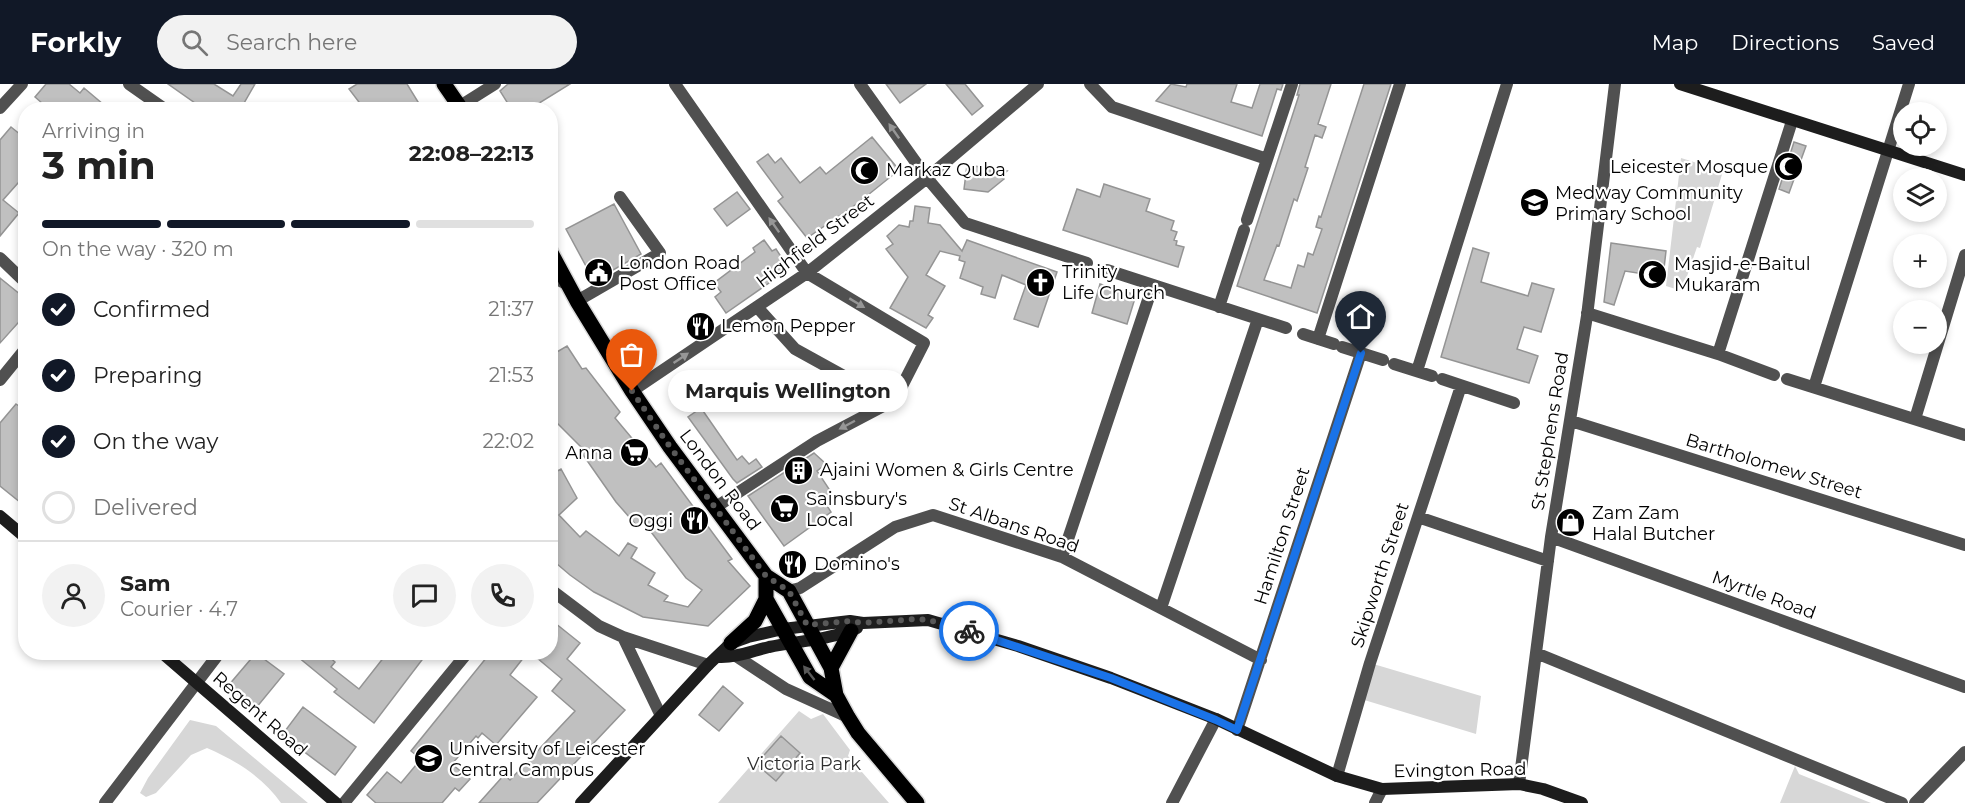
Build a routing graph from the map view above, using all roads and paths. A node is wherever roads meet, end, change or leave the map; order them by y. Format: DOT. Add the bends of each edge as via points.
graph roads {
  1 [pos="22,84"];
  2 [pos="129,84"];
  3 [pos="444,84"];
  4 [pos="495,84"];
  5 [pos="675,84"];
  6 [pos="861,84"];
  7 [pos="1038,84"];
  8 [pos="1090,84"];
  9 [pos="1292,84"];
  10 [pos="1400,84"];
  11 [pos="1507,84"];
  12 [pos="1615,84"];
  13 [pos="1680,84"];
  14 [pos="1909,84"];
  15 [pos="155,102"];
  16 [pos="457,102"];
  17 [pos="470,102"];
  18 [pos="0,108"];
  19 [pos="1792,121"];
  20 [pos="1888,151"];
  21 [pos="1267,159"];
  22 [pos="1965,175"];
  23 [pos="927,178"];
  24 [pos="620,197"];
  25 [pos="1965,255"];
  26 [pos="0,258"];
  27 [pos="1087,263"];
  28 [pos="558,267"];
  29 [pos="1107,270"];
  30 [pos="807,273"];
  31 [pos="18,275"];
  32 [pos="558,280"];
  33 [pos="567,284"];
  34 [pos="1153,285"];
  35 [pos="577,301"];
  36 [pos="757,307"];
  37 [pos="1219,307"];
  38 [pos="1587,313"];
  39 [pos="1258,319"];
  40 [pos="1286,328"];
  41 [pos="1303,334"];
  42 [pos="1318,339"];
  43 [pos="1361,353"];
  44 [pos="1718,354"];
  45 [pos="18,358"];
  46 [pos="1417,371"];
  47 [pos="1774,375"];
  48 [pos="1787,379"];
  49 [pos="0,380"];
  50 [pos="1461,386"];
  51 [pos="1814,387"];
  52 [pos="632,391"];
  53 [pos="891,402"];
  54 [pos="1514,403"];
  55 [pos="1915,419"];
  56 [pos="1571,421"];
  57 [pos="1965,435"];
  58 [pos="716,507"];
  59 [pos="0,516"];
  60 [pos="1418,517"];
  61 [pos="18,531"];
  62 [pos="1551,537"];
  63 [pos="1965,545"];
  64 [pos="1062,557"];
  65 [pos="1548,561"];
  66 [pos="766,576"];
  67 [pos="789,591"];
  68 [pos="558,595"];
  69 [pos="766,599"];
  70 [pos="1161,608"];
  71 [pos="807,625"];
  72 [pos="857,627"];
  73 [pos="783,629"];
  74 [pos="623,637"];
  75 [pos="815,641"];
  76 [pos="791,644"];
  77 [pos="734,650"];
  78 [pos="1536,653"];
  79 [pos="170,660"];
  80 [pos="214,660"];
  81 [pos="461,660"];
  82 [pos="1261,660"];
  83 [pos="713,661"];
  84 [pos="831,668"];
  85 [pos="196,682"];
  86 [pos="1965,687"];
  87 [pos="836,695"];
  88 [pos="661,716"];
  89 [pos="848,717"];
  90 [pos="1216,720"];
  91 [pos="1237,730"];
  92 [pos="1965,752"];
  93 [pos="1337,776"];
  94 [pos="1519,784"];
  95 [pos="1382,789"];
  96 [pos="105,803"];
  97 [pos="336,803"];
  98 [pos="344,803"];
  99 [pos="581,803"];
  100 [pos="917,803"];
  101 [pos="1172,803"];
  102 [pos="1375,803"];
  103 [pos="1582,803"];
  104 [pos="1902,803"];
  105 [pos="1915,803"];
  1 -- 18 [label="street"];
  2 -- 15 [label="street"];
  3 -- 16 [label="main road"];
  4 -- 17 [label="street"];
  30 -- 5 [label="street, one-way"];
  23 -- 6 [label="street, one-way"];
  7 -- 23 [label="street, Highfield Street"];
  8 -- 21 [label="street" via="1112,107"];
  9 -- 21 [label="street"];
  10 -- 42 [label="street"];
  11 -- 46 [label="street"];
  12 -- 38 [label="street, St Stephens Road"];
  13 -- 19 [label="street"];
  14 -- 20 [label="street"];
  19 -- 20 [label="street"];
  19 -- 44 [label="street"];
  20 -- 22 [label="street"];
  20 -- 51 [label="street"];
  21 -- 37 [label="street"];
  23 -- 27 [label="street" via="965,223"];
  23 -- 30 [label="street, Highfield Street"];
  24 -- 35 [label="street" via="660,253"];
  25 -- 55 [label="street"];
  26 -- 31 [label="street"];
  28 -- 33 [label="main road, London Road"];
  29 -- 34 [label="street"];
  30 -- 36 [label="street, Highfield Street"];
  30 -- 53 [label="street, one-way" via="924,343"];
  32 -- 33 [label="street"];
  33 -- 35 [label="main road, London Road"];
  34 -- 37 [label="street"];
  34 -- 64 [label="street"];
  35 -- 52 [label="main road, London Road"];
  52 -- 36 [label="street, Highfield Street, one-way"];
  36 -- 53 [label="street" via="795,349"];
  37 -- 39 [label="street"];
  38 -- 44 [label="street"];
  38 -- 56 [label="street, St Stephens Road"];
  39 -- 40 [label="street"];
  39 -- 70 [label="street"];
  41 -- 42 [label="street"];
  42 -- 43 [label="street"];
  43 -- 46 [label="street"];
  43 -- 82 [label="street, Hamilton Street"];
  44 -- 47 [label="street"];
  45 -- 49 [label="street"];
  46 -- 50 [label="street"];
  48 -- 51 [label="street"];
  50 -- 54 [label="street"];
  50 -- 60 [label="street, Skipworth Street"];
  51 -- 55 [label="street"];
  52 -- 58 [label="main road, London Road"];
  53 -- 58 [label="street, one-way" via="817,441"];
  55 -- 57 [label="street"];
  56 -- 62 [label="street, St Stephens Road"];
  56 -- 63 [label="street, Bartholomew Street"];
  58 -- 66 [label="main road, London Road"];
  59 -- 61 [label="street"];
  60 -- 65 [label="street"];
  60 -- 93 [label="street, Skipworth Street"];
  62 -- 65 [label="street, St Stephens Road"];
  62 -- 86 [label="street, Myrtle Road"];
  64 -- 67 [label="street, St Albans Road" via="933,515 895,527 800,588"];
  64 -- 70 [label="street, St Albans Road"];
  65 -- 78 [label="street, St Stephens Road"];
  66 -- 67 [label="main road, London Road"];
  66 -- 69 [label="main road, London Road"];
  67 -- 71 [label="main road, London Road"];
  68 -- 74 [label="street" via="600,626"];
  69 -- 73 [label="main road, London Road"];
  69 -- 77 [label="main road"];
  70 -- 82 [label="street, St Albans Road"];
  71 -- 72 [label="street, Evington Road" via="850,621"];
  71 -- 73 [label="street, Evington Road"];
  71 -- 75 [label="main road, London Road"];
  72 -- 75 [label="street, Evington Road"];
  72 -- 84 [label="main road"];
  72 -- 90 [label="street, Evington Road" via="916,619 952,626 1111,678"];
  73 -- 76 [label="main road, London Road"];
  73 -- 77 [label="street, Evington Road" via="748,637"];
  74 -- 83 [label="street"];
  74 -- 88 [label="street"];
  75 -- 76 [label="street, Evington Road"];
  75 -- 84 [label="main road, London Road"];
  76 -- 77 [label="street, Evington Road"];
  87 -- 76 [label="main road, London Road, one-way" via="810,677"];
  77 -- 83 [label="street"];
  77 -- 89 [label="street" via="786,689"];
  78 -- 94 [label="street, St Stephens Road"];
  78 -- 104 [label="street"];
  79 -- 85 [label="street, Regent Road"];
  80 -- 85 [label="street"];
  81 -- 98 [label="street"];
  82 -- 91 [label="street, Hamilton Street"];
  83 -- 88 [label="street"];
  84 -- 87 [label="main road, London Road"];
  85 -- 96 [label="street"];
  85 -- 97 [label="street, Regent Road"];
  87 -- 89 [label="main road, London Road"];
  88 -- 99 [label="street"];
  89 -- 100 [label="main road, London Road"];
  90 -- 91 [label="street, Evington Road"];
  90 -- 101 [label="street"];
  91 -- 93 [label="street, Evington Road"];
  92 -- 105 [label="street"];
  93 -- 95 [label="street, Evington Road"];
  94 -- 95 [label="street, Evington Road"];
  94 -- 103 [label="street, Evington Road"];
  95 -- 102 [label="street"];
}
